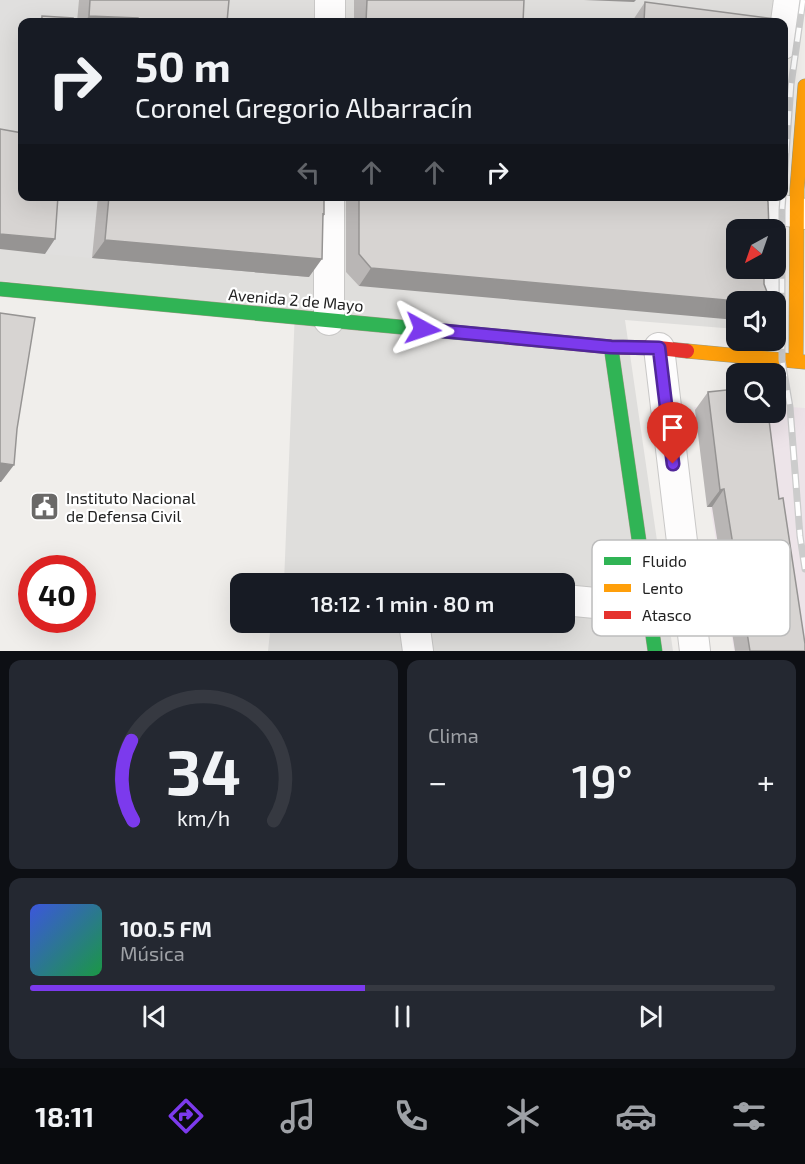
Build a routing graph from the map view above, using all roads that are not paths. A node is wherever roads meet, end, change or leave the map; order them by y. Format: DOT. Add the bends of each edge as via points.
graph roads {
  1 [pos="330,0"];
  2 [pos="789,0"];
  3 [pos="330,18"];
  4 [pos="787,18"];
  5 [pos="805,86"];
  6 [pos="788,184"];
  7 [pos="329,201"];
  8 [pos="782,212"];
  9 [pos="0,289"];
  10 [pos="329,320"];
  11 [pos="611,347"];
  12 [pos="659,348"];
  13 [pos="785,355"];
  14 [pos="638,540"];
  15 [pos="682,540"];
  16 [pos="575,601"];
  17 [pos="592,603"];
  18 [pos="416,633"];
  19 [pos="653,636"];
  20 [pos="693,636"];
  21 [pos="418,651"];
  22 [pos="655,651"];
  23 [pos="695,651"];
  1 -- 3 [label="street"];
  2 -- 4 [label="street"];
  5 -- 6 [label="street"];
  7 -- 10 [label="street"];
  8 -- 13 [label="street"];
  9 -- 10 [label="street, Avenida 2 de Mayo"];
  10 -- 11 [label="street, Avenida 2 de Mayo"];
  11 -- 12 [label="street, Avenida 2 de Mayo"];
  11 -- 14 [label="street"];
  12 -- 13 [label="street, Avenida 2 de Mayo"];
  12 -- 15 [label="street"];
  16 -- 17 [label="street"];
  18 -- 21 [label="street"];
  19 -- 22 [label="street"];
  20 -- 23 [label="street"];
}
